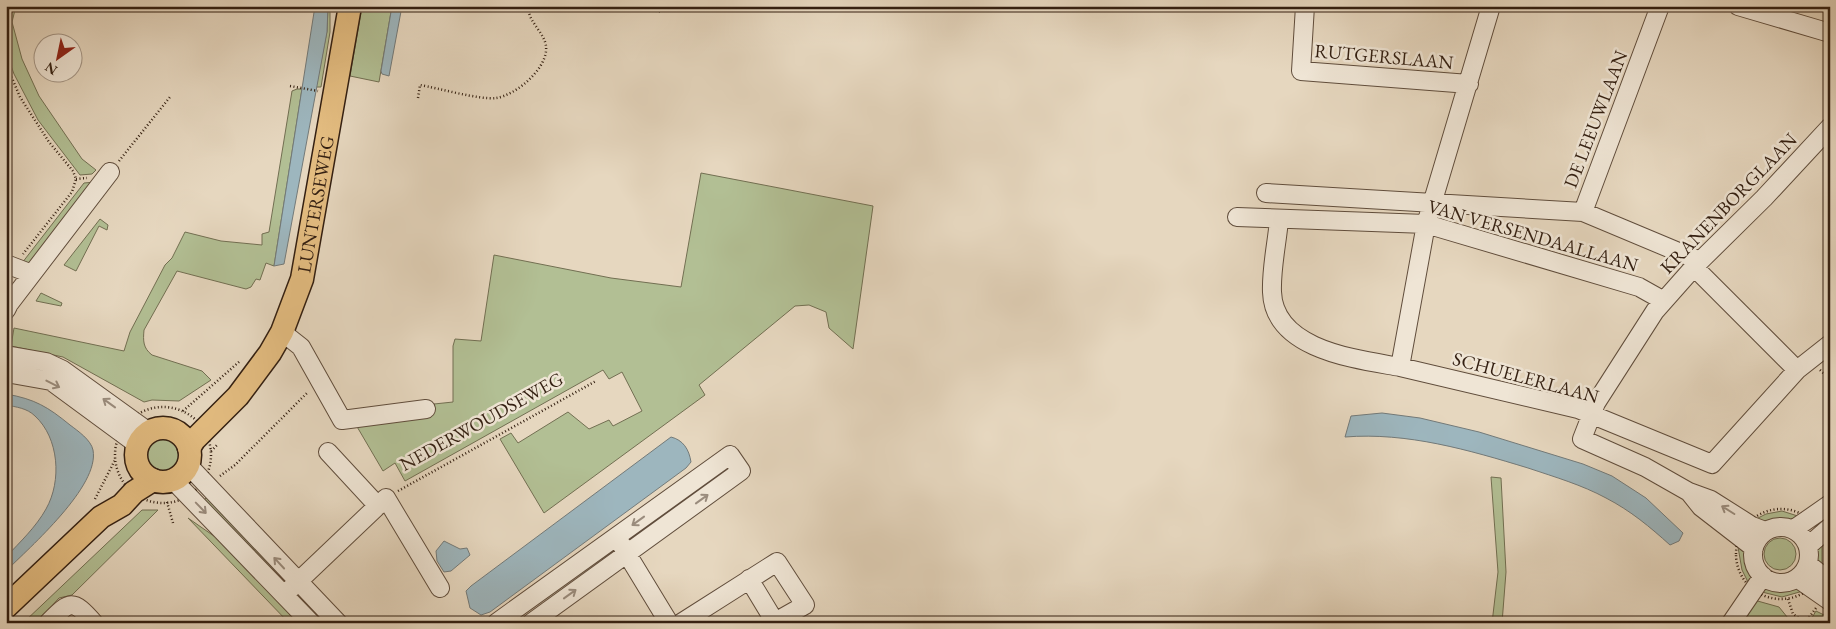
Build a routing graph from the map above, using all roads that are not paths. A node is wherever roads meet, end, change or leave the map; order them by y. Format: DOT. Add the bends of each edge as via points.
graph roads {
  1 [pos="1305,6"];
  2 [pos="1492,6"];
  3 [pos="1660,6"];
  4 [pos="1738,6"];
  5 [pos="348,9"];
  6 [pos="1830,33"];
  7 [pos="1469,84"];
  8 [pos="1830,127"];
  9 [pos="110,172"];
  10 [pos="1266,193"];
  11 [pos="1433,203"];
  12 [pos="1583,212"];
  13 [pos="1238,217"];
  14 [pos="1279,220"];
  15 [pos="1426,224"];
  16 [pos="1697,264"];
  17 [pos="10,265"];
  18 [pos="32,274"];
  19 [pos="1664,301"];
  20 [pos="6,310"];
  21 [pos="282,332"];
  22 [pos="1830,344"];
  23 [pos="6,355"];
  24 [pos="1400,367"];
  25 [pos="1797,370"];
  26 [pos="6,373"];
  27 [pos="248,380"];
  28 [pos="426,409"];
  29 [pos="1592,414"];
  30 [pos="328,452"];
  31 [pos="150,467"];
  32 [pos="382,502"];
  33 [pos="1830,504"];
  34 [pos="1744,529"];
  35 [pos="1794,529"];
  36 [pos="1825,530"];
  37 [pos="1765,531"];
  38 [pos="616,537"];
  39 [pos="1808,546"];
  40 [pos="1754,548"];
  41 [pos="628,553"];
  42 [pos="749,579"];
  43 [pos="297,582"];
  44 [pos="1758,583"];
  45 [pos="1820,586"];
  46 [pos="440,588"];
  47 [pos="284,595"];
  48 [pos="6,607"];
  49 [pos="48,623"];
  50 [pos="94,623"];
  51 [pos="311,623"];
  52 [pos="338,623"];
  53 [pos="496,623"];
  54 [pos="531,623"];
  55 [pos="669,623"];
  56 [pos="681,623"];
  57 [pos="1731,623"];
  1 -- 7 [label="street, RUTGERSLAAN" via="1301,71"];
  2 -- 7 [label="street"];
  3 -- 12 [label="street, DE LEEUWLAAN"];
  4 -- 6 [label="street"];
  5 -- 21 [label="main road, LUNTERSEWEG" via="302,279"];
  7 -- 11 [label="street"];
  8 -- 16 [label="street, KRANENBORGLAAN"];
  9 -- 18 [label="street"];
  10 -- 11 [label="street, VAN VERSENDAALLAAN"];
  11 -- 12 [label="street, VAN VERSENDAALLAAN"];
  11 -- 15 [label="street"];
  12 -- 16 [label="street, DE LEEUWLAAN"];
  13 -- 14 [label="street, VAN VERSENDAALLAAN"];
  14 -- 15 [label="street, VAN VERSENDAALLAAN"];
  14 -- 24 [label="street, SCHUELERLAAN" via="1272,292 1276,313 1286,327 1322,349"];
  15 -- 19 [label="street, VAN VERSENDAALLAAN" via="1639,287"];
  15 -- 24 [label="street"];
  16 -- 19 [label="street, KRANENBORGLAAN"];
  16 -- 25 [label="street"];
  17 -- 18 [label="street"];
  18 -- 20 [label="street"];
  19 -- 29 [label="street, KRANENBORGLAAN" via="1596,403"];
  21 -- 27 [label="main road, LUNTERSEWEG"];
  21 -- 28 [label="street" via="301,347 342,420"];
  22 -- 25 [label="street"];
  31 -- 23 [label="street, one-way" via="63,370 46,362"];
  24 -- 29 [label="street, SCHUELERLAAN"];
  25 -- 29 [label="street, SCHUELERLAAN" via="1712,464"];
  26 -- 31 [label="street, one-way" via="51,381"];
  27 -- 31 [label="main road, LUNTERSEWEG" via="238,396 194,440"];
  27 -- 31 [label="main road, LUNTERSEWEG" via="184,427 179,421 186,441"];
  29 -- 34 [label="street, KRANENBORGLAAN" via="1582,439 1645,467 1688,492 1711,500"];
  30 -- 32 [label="street"];
  43 -- 31 [label="street, one-way"];
  31 -- 47 [label="street, one-way"];
  31 -- 48 [label="main road, LUNTERSEWEG" via="113,496 101,517"];
  32 -- 43 [label="street"];
  32 -- 46 [label="street"];
  33 -- 35 [label="street"];
  34 -- 37 [label="street"];
  34 -- 40 [label="street"];
  35 -- 37 [label="street" via="1783,526"];
  35 -- 39 [label="street"];
  36 -- 39 [label="street"];
  37 -- 40 [label="street"];
  38 -- 41 [label="street"];
  41 -- 38 [label="street, one-way" via="741,471 730,455"];
  38 -- 53 [label="street"];
  39 -- 45 [label="street"];
  40 -- 44 [label="street"];
  54 -- 41 [label="street, one-way"];
  41 -- 55 [label="street"];
  42 -- 56 [label="street"];
  43 -- 47 [label="street"];
  43 -- 52 [label="street"];
  44 -- 45 [label="street" via="1780,583 1797,578"];
  44 -- 57 [label="street"];
  47 -- 51 [label="street"];
  49 -- 50 [label="street" via="70,605 82,610"];
}
